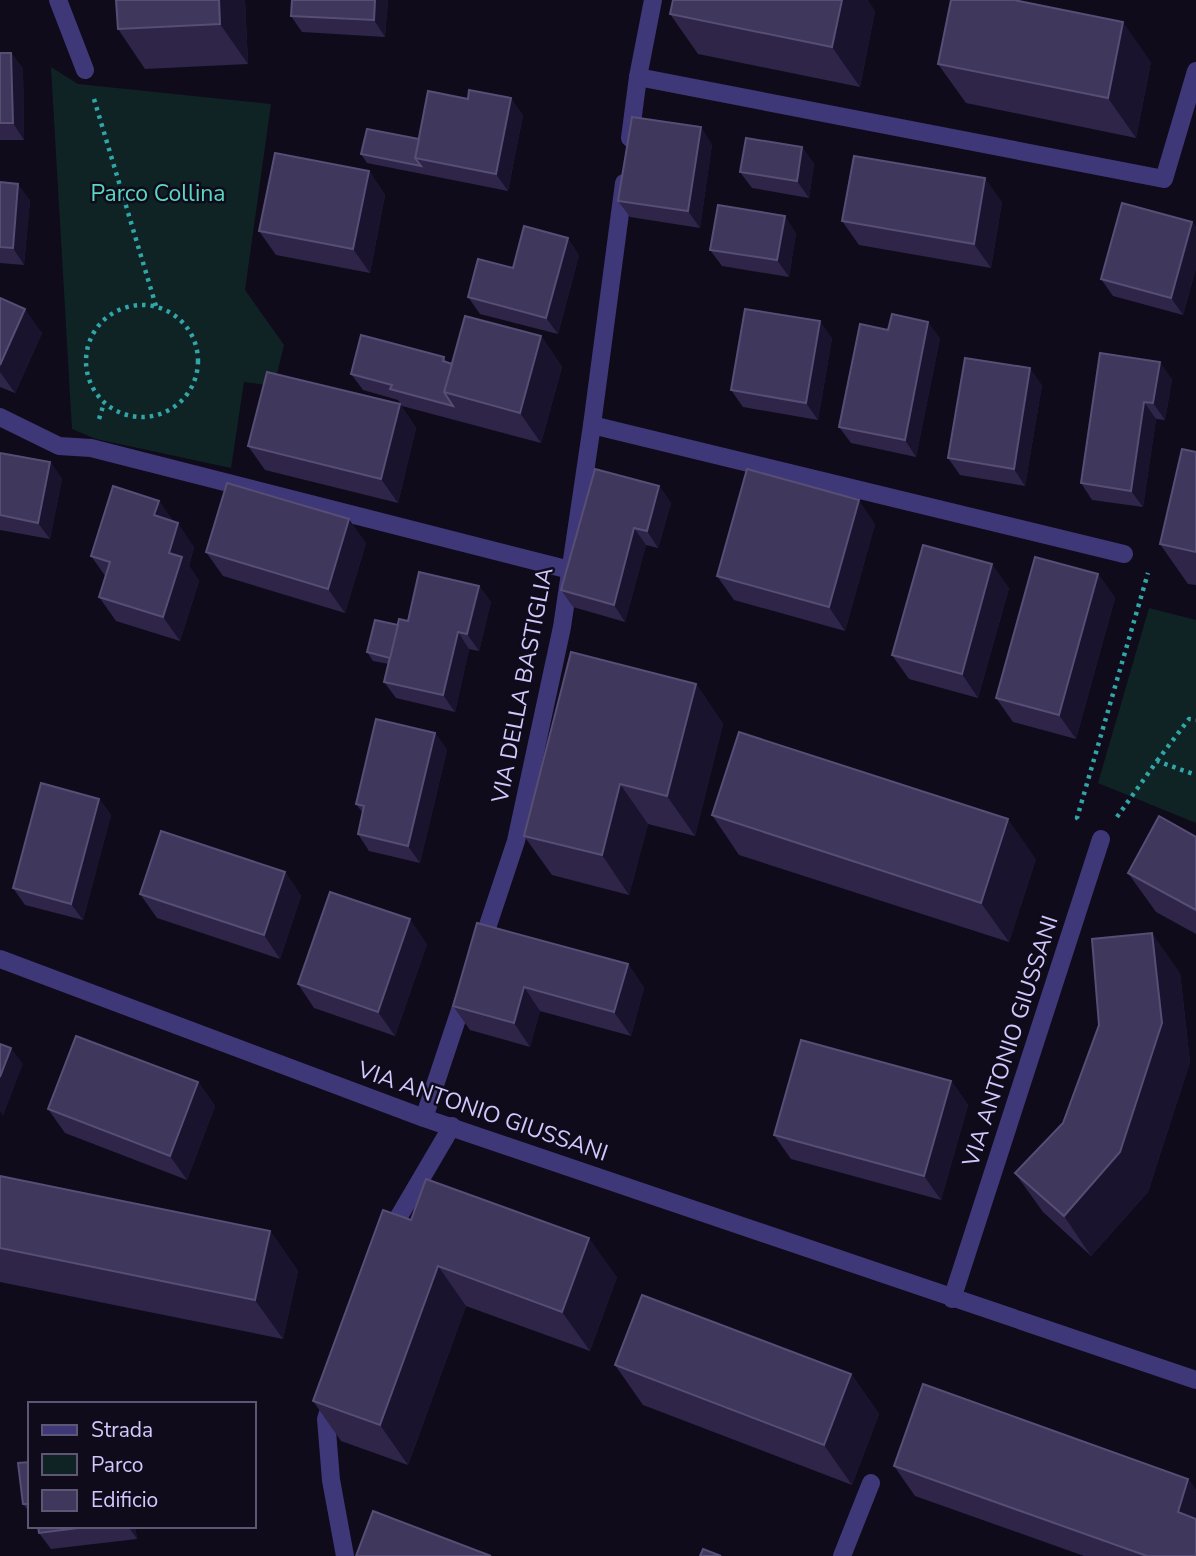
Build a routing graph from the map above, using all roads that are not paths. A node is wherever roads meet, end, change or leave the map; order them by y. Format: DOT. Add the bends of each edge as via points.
graph roads {
  1 [pos="58,0"];
  2 [pos="653,0"];
  3 [pos="85,70"];
  4 [pos="1196,71"];
  5 [pos="638,77"];
  6 [pos="0,417"];
  7 [pos="592,425"];
  8 [pos="1124,554"];
  9 [pos="570,570"];
  10 [pos="1101,839"];
  11 [pos="0,959"];
  12 [pos="424,1118"];
  13 [pos="452,1126"];
  14 [pos="380,1254"];
  15 [pos="952,1299"];
  16 [pos="1196,1380"];
  17 [pos="338,1381"];
  18 [pos="871,1483"];
  19 [pos="345,1556"];
  20 [pos="842,1556"];
  1 -- 3 [label="street"];
  2 -- 5 [label="street, VIA DELLA BASTIGLIA"];
  4 -- 5 [label="street" via="1164,180"];
  5 -- 7 [label="street, VIA DELLA BASTIGLIA"];
  6 -- 9 [label="street" via="59,446 91,448"];
  7 -- 8 [label="street"];
  7 -- 9 [label="street, VIA DELLA BASTIGLIA"];
  9 -- 12 [label="street, VIA DELLA BASTIGLIA" via="516,841"];
  10 -- 15 [label="street, VIA ANTONIO GIUSSANI"];
  11 -- 12 [label="street, VIA ANTONIO GIUSSANI"];
  12 -- 13 [label="street, VIA ANTONIO GIUSSANI"];
  13 -- 14 [label="street"];
  13 -- 15 [label="street, VIA ANTONIO GIUSSANI"];
  15 -- 16 [label="street, VIA ANTONIO GIUSSANI"];
  17 -- 19 [label="street" via="326,1419"];
  18 -- 20 [label="street"];
}
